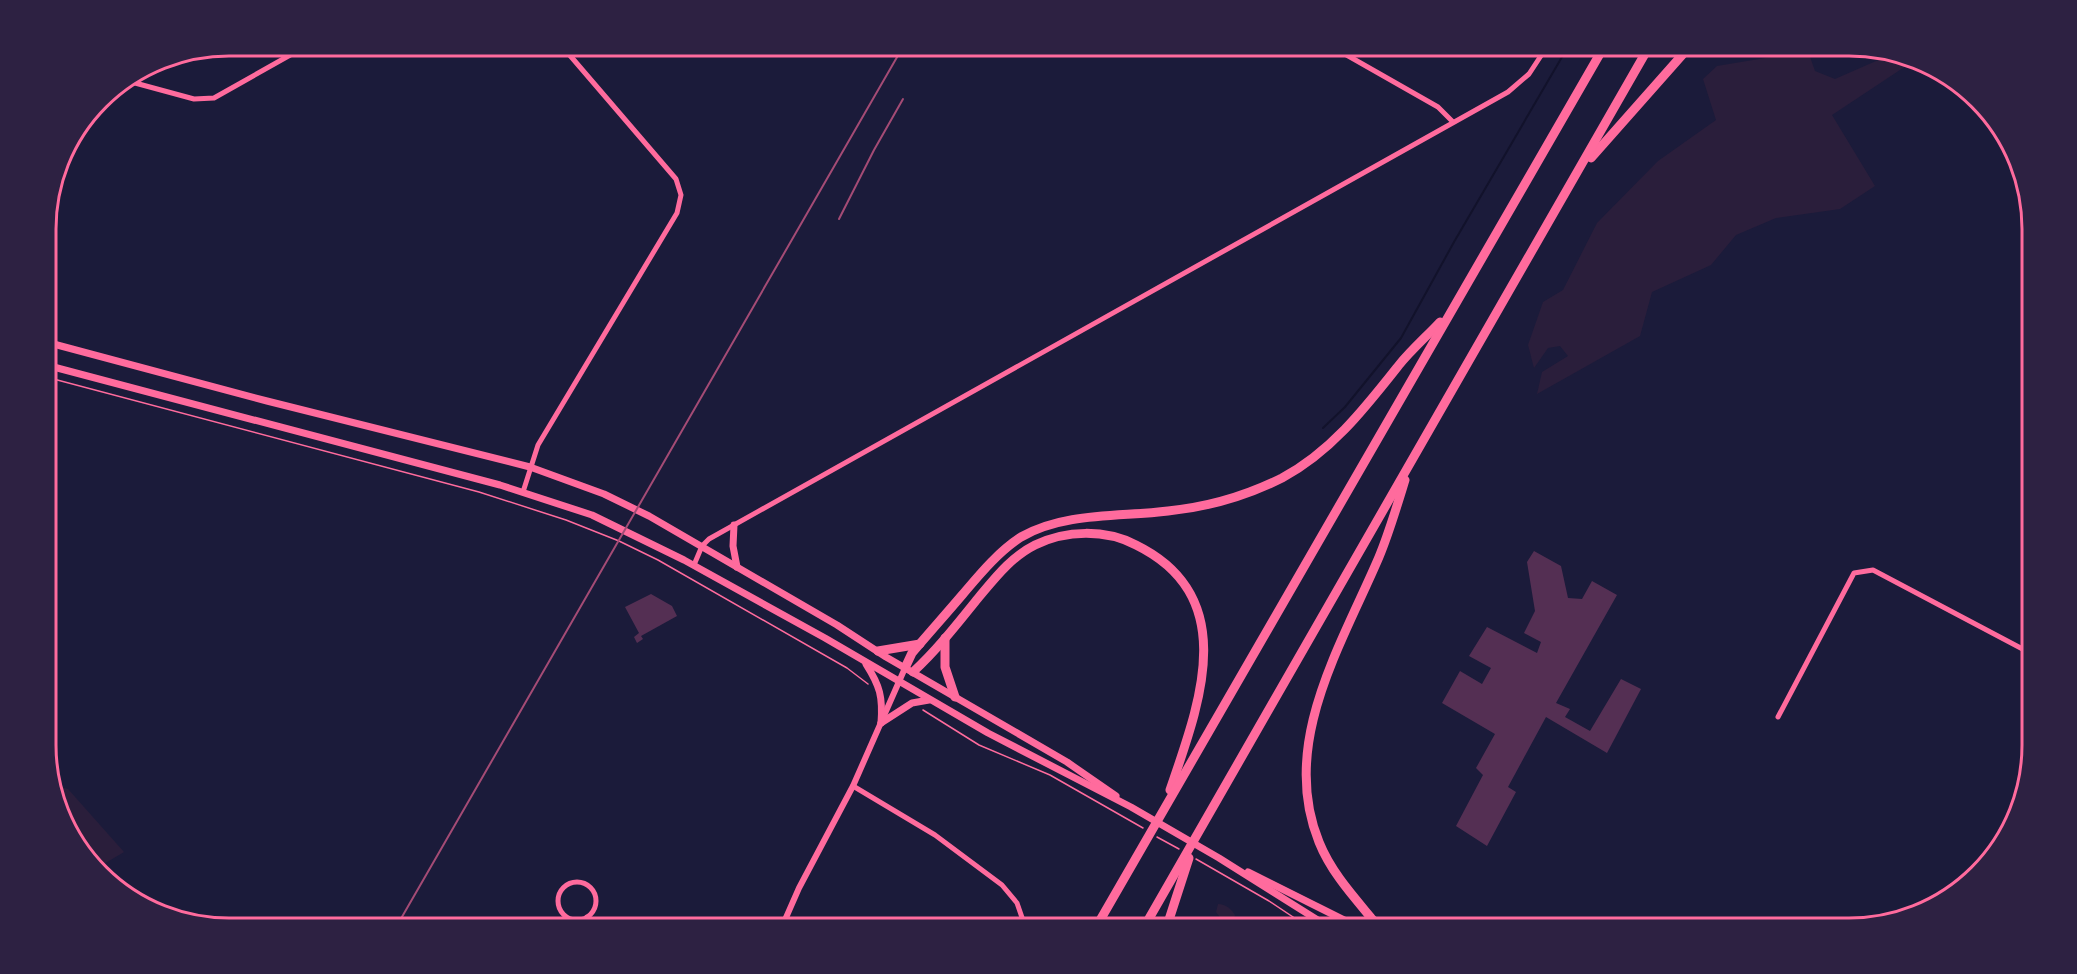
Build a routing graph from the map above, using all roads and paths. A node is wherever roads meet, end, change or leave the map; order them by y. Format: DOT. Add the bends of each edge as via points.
graph roads {
  1 [pos="290,55"];
  2 [pos="570,55"];
  3 [pos="1346,55"];
  4 [pos="1541,55"];
  5 [pos="1599,55"];
  6 [pos="1644,55"];
  7 [pos="1682,55"];
  8 [pos="135,83"];
  9 [pos="1453,122"];
  10 [pos="1579,170"];
  11 [pos="1450,312"];
  12 [pos="56,345"];
  13 [pos="56,368"];
  14 [pos="56,380"];
  15 [pos="1412,460"];
  16 [pos="530,467"];
  17 [pos="523,492"];
  18 [pos="734,525"];
  19 [pos="702,546"];
  20 [pos="694,565"];
  21 [pos="737,567"];
  22 [pos="945,638"];
  23 [pos="920,644"];
  24 [pos="2022,649"];
  25 [pos="878,651"];
  26 [pos="865,662"];
  27 [pos="909,670"];
  28 [pos="900,682"];
  29 [pos="871,686"];
  30 [pos="955,697"];
  31 [pos="930,700"];
  32 [pos="920,708"];
  33 [pos="1778,717"];
  34 [pos="881,723"];
  35 [pos="853,786"];
  36 [pos="1131,807"];
  37 [pos="1164,809"];
  38 [pos="1144,829"];
  39 [pos="1154,835"];
  40 [pos="1195,839"];
  41 [pos="1183,852"];
  42 [pos="1193,857"];
  43 [pos="1219,858"];
  44 [pos="587,917"];
  45 [pos="569,918"];
  46 [pos="786,918"];
  47 [pos="1022,918"];
  48 [pos="1101,918"];
  49 [pos="1149,918"];
  50 [pos="1170,918"];
  51 [pos="1294,918"];
  52 [pos="1314,918"];
  53 [pos="1340,918"];
  54 [pos="1371,918"];
  1 -- 8 [label="street" via="214,98 194,99"];
  2 -- 16 [label="street" via="676,179 681,195 677,213 558,410"];
  3 -- 9 [label="street" via="1437,107"];
  4 -- 9 [label="street" via="1518,86"];
  5 -- 11 [label="highway"];
  6 -- 10 [label="highway"];
  7 -- 10 [label="highway"];
  9 -- 18 [label="street"];
  10 -- 15 [label="highway"];
  11 -- 23 [label="highway" via="1400,363 1351,424 1290,473 1254,491 1210,504 1074,520 1034,531 995,558"];
  11 -- 37 [label="highway"];
  12 -- 16 [label="main road"];
  13 -- 17 [label="main road"];
  14 -- 29 [label="path" via="536,509 658,560 847,668"];
  15 -- 40 [label="highway"];
  15 -- 54 [label="highway" via="1380,555 1317,704 1306,754 1307,800 1318,841 1332,868"];
  16 -- 17 [label="street"];
  16 -- 19 [label="main road" via="621,501"];
  17 -- 20 [label="main road" via="604,520"];
  18 -- 19 [label="street"];
  18 -- 21 [label="main road"];
  19 -- 20 [label="street"];
  19 -- 21 [label="main road"];
  20 -- 26 [label="main road"];
  21 -- 25 [label="main road"];
  22 -- 27 [label="highway"];
  22 -- 30 [label="highway" via="945,667"];
  22 -- 37 [label="highway" via="1003,569 1036,544 1092,533 1126,540 1156,556 1175,573 1191,597 1204,651 1198,704"];
  23 -- 25 [label="highway"];
  23 -- 27 [label="highway" via="909,658"];
  24 -- 33 [label="street" via="1873,570 1854,573"];
  25 -- 27 [label="main road"];
  26 -- 28 [label="main road"];
  26 -- 34 [label="main road" via="879,685"];
  27 -- 28 [label="street"];
  27 -- 30 [label="main road"];
  28 -- 31 [label="main road"];
  28 -- 34 [label="street"];
  30 -- 36 [label="main road" via="1081,770"];
  31 -- 34 [label="main road" via="912,703"];
  31 -- 36 [label="main road"];
  32 -- 38 [label="path" via="979,745 1050,775"];
  34 -- 35 [label="street"];
  35 -- 46 [label="street"];
  35 -- 47 [label="street" via="935,835 1002,885 1017,903"];
  36 -- 43 [label="main road"];
  37 -- 48 [label="highway"];
  39 -- 41 [label="path"];
  40 -- 49 [label="highway"];
  40 -- 50 [label="highway"];
  42 -- 51 [label="path"];
  43 -- 52 [label="main road"];
  43 -- 53 [label="main road"];
  44 -- 45 [label="street" via="596,901 592,889 582,882 569,883 558,898 560,910"];
}
